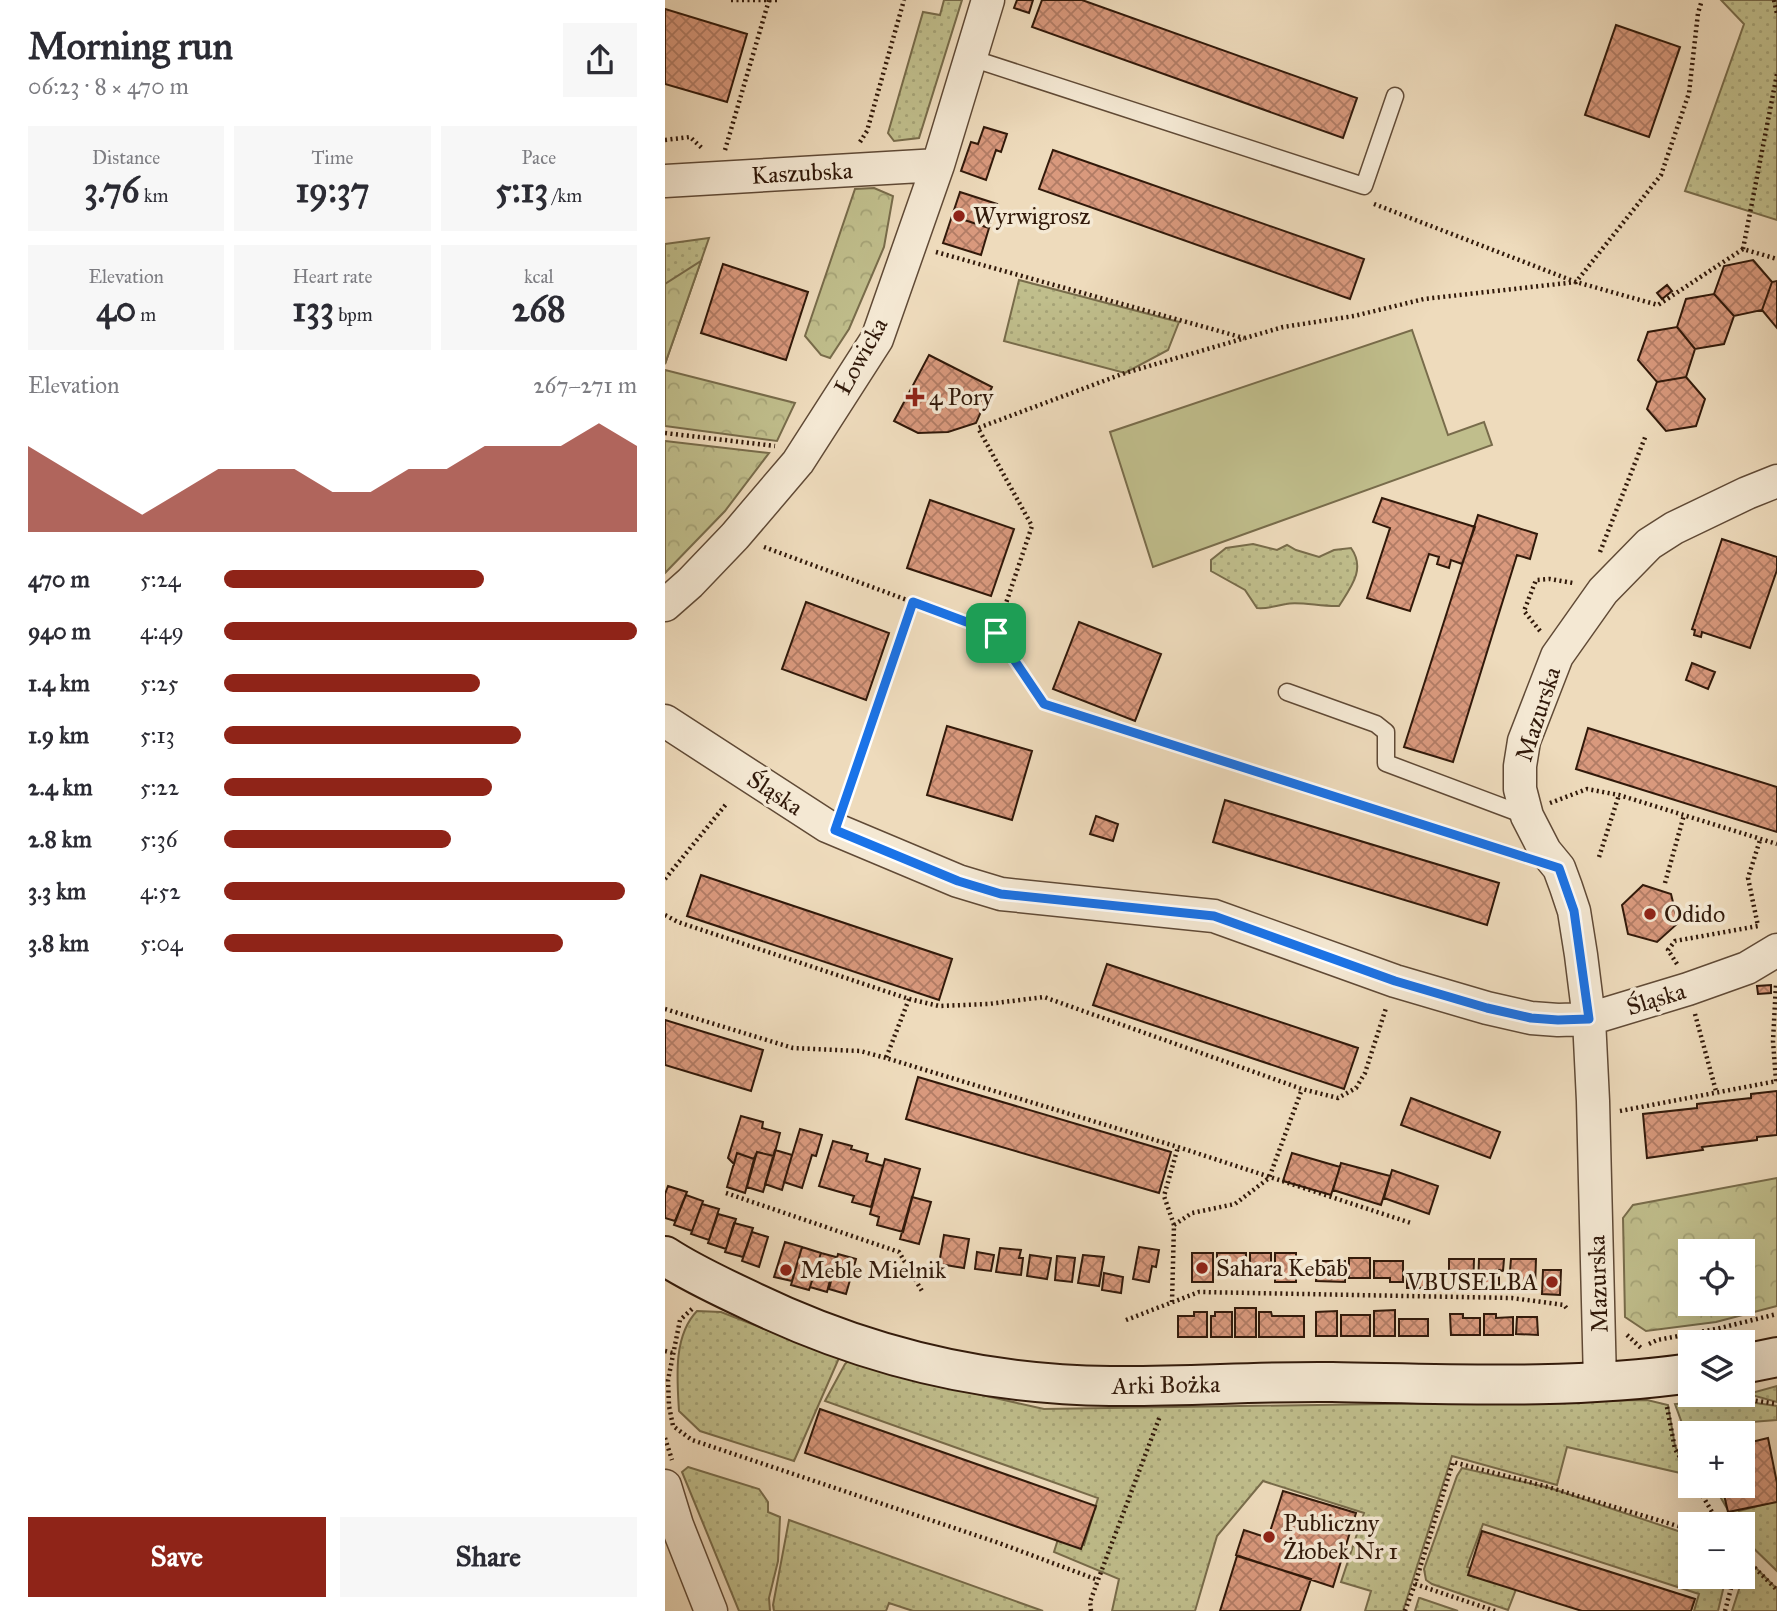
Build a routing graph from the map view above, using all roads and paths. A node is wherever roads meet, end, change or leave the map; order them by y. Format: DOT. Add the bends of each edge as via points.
graph roads {
  1 [pos="731,0"];
  2 [pos="769,0"];
  3 [pos="779,0"];
  4 [pos="904,0"];
  5 [pos="988,0"];
  6 [pos="1702,0"];
  7 [pos="1774,0"];
  8 [pos="1777,14"];
  9 [pos="971,58"];
  10 [pos="1777,74"];
  11 [pos="1395,96"];
  12 [pos="665,140"];
  13 [pos="853,148"];
  14 [pos="719,161"];
  15 [pos="938,165"];
  16 [pos="665,181"];
  17 [pos="1364,186"];
  18 [pos="1742,248"];
  19 [pos="926,249"];
  20 [pos="1777,259"];
  21 [pos="1576,282"];
  22 [pos="1245,338"];
  23 [pos="665,433"];
  24 [pos="1646,435"];
  25 [pos="771,458"];
  26 [pos="1777,481"];
  27 [pos="752,542"];
  28 [pos="1600,553"];
  29 [pos="1584,588"];
  30 [pos="913,602"];
  31 [pos="665,605"];
  32 [pos="1541,632"];
  33 [pos="996,633"];
  34 [pos="1287,692"];
  35 [pos="665,721"];
  36 [pos="1619,795"];
  37 [pos="727,803"];
  38 [pos="1535,811"];
  39 [pos="1685,816"];
  40 [pos="835,830"];
  41 [pos="1760,840"];
  42 [pos="1777,844"];
  43 [pos="1599,857"];
  44 [pos="1559,868"];
  45 [pos="665,879"];
  46 [pos="1665,883"];
  47 [pos="665,915"];
  48 [pos="1777,964"];
  49 [pos="1679,967"];
  50 [pos="1395,981"];
  51 [pos="909,999"];
  52 [pos="1693,1006"];
  53 [pos="665,1009"];
  54 [pos="1589,1019"];
  55 [pos="886,1058"];
  56 [pos="1776,1081"];
  57 [pos="1302,1089"];
  58 [pos="1716,1091"];
  59 [pos="1609,1115"];
  60 [pos="1178,1147"];
  61 [pos="1269,1178"];
  62 [pos="726,1193"];
  63 [pos="1411,1223"];
  64 [pos="1174,1225"];
  65 [pos="666,1263"];
  66 [pos="922,1291"];
  67 [pos="1172,1302"];
  68 [pos="698,1307"];
  69 [pos="1571,1314"];
  70 [pos="1777,1314"];
  71 [pos="1126,1320"];
  72 [pos="1623,1332"];
  73 [pos="665,1352"];
  74 [pos="673,1353"];
  75 [pos="1777,1357"];
  76 [pos="1755,1362"];
  77 [pos="1600,1382"];
  78 [pos="1678,1388"];
  79 [pos="1678,1396"];
  80 [pos="1755,1400"];
  81 [pos="1777,1404"];
  82 [pos="1160,1415"];
  83 [pos="1678,1454"];
  84 [pos="665,1486"];
  85 [pos="1678,1526"];
  86 [pos="1755,1568"];
  87 [pos="1098,1580"];
  88 [pos="1415,1584"];
  89 [pos="1731,1589"];
  90 [pos="1777,1590"];
  91 [pos="711,1611"];
  92 [pos="1091,1611"];
  93 [pos="1405,1611"];
  94 [pos="1495,1611"];
  95 [pos="1725,1611"];
  1 -- 2 [label="path"];
  2 -- 3 [label="path"];
  2 -- 14 [label="path"];
  4 -- 13 [label="path" via="867,131"];
  5 -- 9 [label="street, Łowicka"];
  6 -- 21 [label="path" via="1689,93 1661,174"];
  7 -- 8 [label="path"];
  9 -- 15 [label="street, Łowicka"];
  9 -- 17 [label="lane"];
  10 -- 18 [label="path"];
  11 -- 17 [label="lane"];
  12 -- 14 [label="path" via="690,137"];
  14 -- 15 [label="street, Kaszubska"];
  14 -- 16 [label="street, Kaszubska"];
  15 -- 31 [label="street, Łowicka" via="877,339 798,462 735,536"];
  17 -- 21 [label="path" via="1371,204"];
  18 -- 20 [label="path"];
  18 -- 21 [label="path" via="1658,306"];
  19 -- 22 [label="path"];
  21 -- 22 [label="path" via="1424,299"];
  22 -- 33 [label="path" via="1125,373 978,428 1033,526"];
  23 -- 25 [label="path" via="778,446"];
  24 -- 28 [label="path"];
  26 -- 38 [label="street, Mazurska" via="1649,544 1583,617 1557,656 1524,741 1520,789"];
  27 -- 30 [label="path"];
  29 -- 32 [label="path" via="1536,580 1524,611"];
  30 -- 33 [label="path"];
  30 -- 40 [label="path"];
  33 -- 44 [label="path" via="1044,704"];
  34 -- 38 [label="lane" via="1376,724 1386,732 1386,763"];
  35 -- 40 [label="street, Śląska"];
  36 -- 38 [label="path" via="1587,789"];
  36 -- 39 [label="path"];
  36 -- 43 [label="path"];
  37 -- 45 [label="path"];
  38 -- 44 [label="street, Mazurska" via="1545,851"];
  39 -- 41 [label="path"];
  39 -- 46 [label="path"];
  40 -- 50 [label="street, Śląska" via="1001,894 1214,916"];
  41 -- 42 [label="path"];
  41 -- 49 [label="path" via="1748,878 1758,926 1675,941 1668,950"];
  44 -- 54 [label="street, Mazurska" via="1574,911"];
  47 -- 51 [label="path"];
  48 -- 54 [label="street, Śląska" via="1747,968"];
  48 -- 56 [label="path"];
  50 -- 54 [label="street, Śląska" via="1531,1018"];
  50 -- 57 [label="path" via="1356,1088 1338,1098"];
  51 -- 55 [label="path"];
  51 -- 57 [label="path" via="939,1006 1044,997"];
  52 -- 58 [label="path"];
  53 -- 55 [label="path" via="793,1048 859,1051"];
  54 -- 77 [label="street, Mazurska"];
  55 -- 60 [label="path"];
  56 -- 58 [label="path"];
  57 -- 61 [label="path"];
  58 -- 59 [label="path"];
  60 -- 61 [label="path"];
  60 -- 64 [label="path" via="1164,1196"];
  61 -- 63 [label="path"];
  61 -- 64 [label="path" via="1235,1204 1192,1213"];
  62 -- 66 [label="path" via="899,1252"];
  64 -- 67 [label="path"];
  65 -- 77 [label="street, Arki Bożka" via="791,1321 884,1354 1028,1381 1109,1387"];
  67 -- 69 [label="path" via="1199,1292 1512,1298 1564,1305"];
  67 -- 71 [label="path"];
  68 -- 74 [label="path" via="680,1320"];
  70 -- 72 [label="path" via="1657,1340 1640,1348"];
  73 -- 74 [label="path"];
  74 -- 87 [label="path" via="668,1380 673,1426 692,1440"];
  75 -- 76 [label="street"];
  77 -- 78 [label="street, Arki Bożka" via="1642,1380"];
  79 -- 83 [label="path" via="1666,1402"];
  80 -- 81 [label="path"];
  82 -- 87 [label="path"];
  84 -- 91 [label="street"];
  85 -- 88 [label="path" via="1453,1462"];
  86 -- 90 [label="path"];
  87 -- 92 [label="path"];
  88 -- 93 [label="path"];
  88 -- 94 [label="path"];
  89 -- 95 [label="path"];
}
